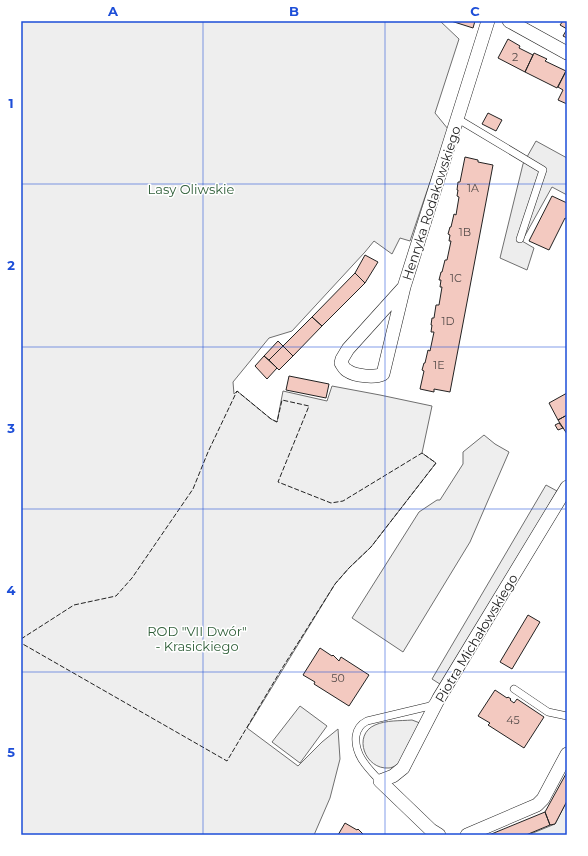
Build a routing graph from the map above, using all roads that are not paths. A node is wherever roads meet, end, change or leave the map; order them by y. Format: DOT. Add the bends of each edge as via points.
graph roads {
  1 [pos="488,21"];
  2 [pos="509,21"];
  3 [pos="567,53"];
  4 [pos="458,119"];
  5 [pos="520,239"];
  6 [pos="404,287"];
  7 [pos="567,487"];
  8 [pos="514,689"];
  9 [pos="439,698"];
  10 [pos="567,716"];
  11 [pos="567,754"];
  12 [pos="380,781"];
  13 [pos="439,835"];
  14 [pos="467,835"];
  1 -- 4 [label="street, Henryka Rodakowskiego"];
  2 -- 3 [label="street"];
  4 -- 5 [label="lane, Henryka Rodakowskiego" via="543,170"];
  4 -- 6 [label="street, Henryka Rodakowskiego"];
  6 -- 6 [label="street, Henryka Rodakowskiego" via="348,348 341,363 347,371 366,376 383,374"];
  7 -- 9 [label="street, Piotra Michałowskiego"];
  8 -- 10 [label="lane" via="548,712"];
  9 -- 12 [label="street, Piotra Michałowskiego" via="403,768 393,776"];
  9 -- 12 [label="lane" via="430,706 367,721 357,731 357,751"];
  11 -- 14 [label="street" via="543,799 536,805"];
  12 -- 13 [label="street"];
}
